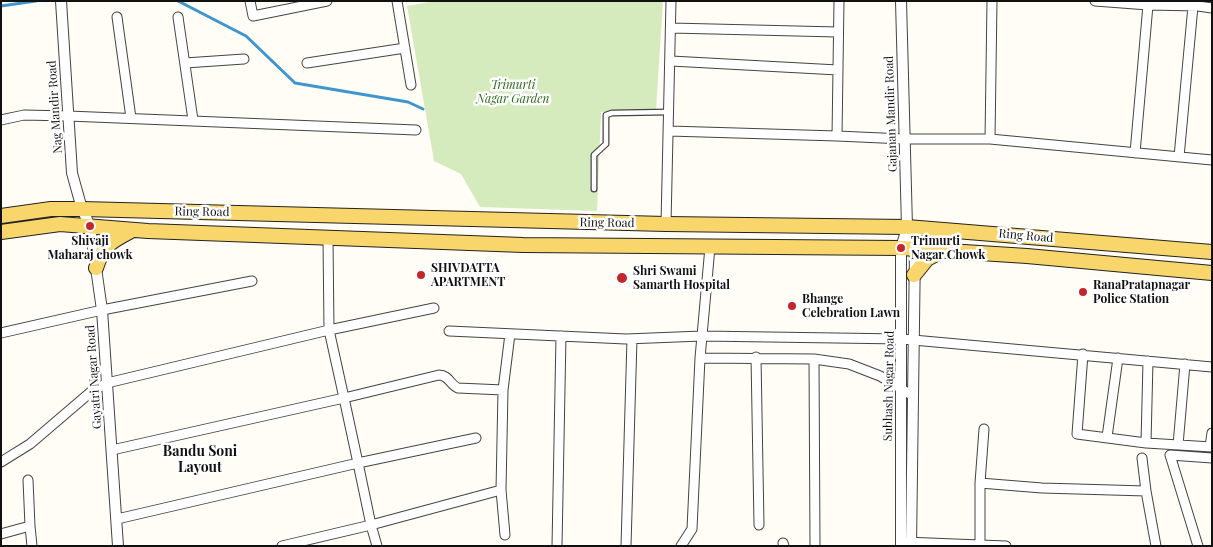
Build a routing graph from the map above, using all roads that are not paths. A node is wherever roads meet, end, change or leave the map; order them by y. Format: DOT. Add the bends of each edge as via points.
graph roads {
  1 [pos="250,1"];
  2 [pos="327,1"];
  3 [pos="671,1"];
  4 [pos="839,1"];
  5 [pos="901,1"];
  6 [pos="992,1"];
  7 [pos="1095,1"];
  8 [pos="61,2"];
  9 [pos="400,2"];
  10 [pos="1148,5"];
  11 [pos="1193,6"];
  12 [pos="1211,6"];
  13 [pos="117,17"];
  14 [pos="178,17"];
  15 [pos="671,28"];
  16 [pos="838,32"];
  17 [pos="405,48"];
  18 [pos="244,59"];
  19 [pos="670,61"];
  20 [pos="184,63"];
  21 [pos="307,63"];
  22 [pos="838,70"];
  23 [pos="411,85"];
  24 [pos="669,112"];
  25 [pos="68,116"];
  26 [pos="131,118"];
  27 [pos="1,120"];
  28 [pos="193,120"];
  29 [pos="416,130"];
  30 [pos="669,131"];
  31 [pos="837,136"];
  32 [pos="904,139"];
  33 [pos="990,139"];
  34 [pos="1135,153"];
  35 [pos="1179,157"];
  36 [pos="1212,160"];
  37 [pos="594,189"];
  38 [pos="82,209"];
  39 [pos="1,216"];
  40 [pos="666,224"];
  41 [pos="90,226"];
  42 [pos="907,226"];
  43 [pos="133,230"];
  44 [pos="1,232"];
  45 [pos="328,239"];
  46 [pos="710,247"];
  47 [pos="908,248"];
  48 [pos="942,251"];
  49 [pos="1212,252"];
  50 [pos="96,268"];
  51 [pos="1212,273"];
  52 [pos="914,274"];
  53 [pos="252,281"];
  54 [pos="434,308"];
  55 [pos="102,310"];
  56 [pos="329,330"];
  57 [pos="449,331"];
  58 [pos="1,333"];
  59 [pos="510,334"];
  60 [pos="561,336"];
  61 [pos="632,339"];
  62 [pos="902,340"];
  63 [pos="913,340"];
  64 [pos="701,347"];
  65 [pos="1083,354"];
  66 [pos="756,357"];
  67 [pos="1118,358"];
  68 [pos="814,359"];
  69 [pos="1148,361"];
  70 [pos="1185,364"];
  71 [pos="1212,367"];
  72 [pos="107,383"];
  73 [pos="901,389"];
  74 [pos="503,390"];
  75 [pos="913,396"];
  76 [pos="344,398"];
  77 [pos="984,429"];
  78 [pos="1212,433"];
  79 [pos="1107,437"];
  80 [pos="476,438"];
  81 [pos="1146,443"];
  82 [pos="1178,446"];
  83 [pos="1211,447"];
  84 [pos="112,450"];
  85 [pos="1142,458"];
  86 [pos="1212,458"];
  87 [pos="1,462"];
  88 [pos="358,463"];
  89 [pos="28,480"];
  90 [pos="980,483"];
  91 [pos="501,490"];
  92 [pos="1146,490"];
  93 [pos="117,519"];
  94 [pos="371,525"];
  95 [pos="759,525"];
  96 [pos="30,526"];
  97 [pos="1,534"];
  98 [pos="505,535"];
  99 [pos="295,544"];
  100 [pos="906,544"];
  101 [pos="980,545"];
  102 [pos="32,546"];
  103 [pos="118,546"];
  104 [pos="282,546"];
  105 [pos="377,546"];
  106 [pos="557,546"];
  107 [pos="626,546"];
  108 [pos="681,546"];
  109 [pos="815,546"];
  110 [pos="1006,546"];
  111 [pos="1156,546"];
  112 [pos="1198,546"];
  1 -- 2 [label="street" via="253,16"];
  3 -- 15 [label="street"];
  4 -- 16 [label="street"];
  5 -- 32 [label="street, Gajanan Mandir Road"];
  6 -- 33 [label="street"];
  7 -- 10 [label="street"];
  8 -- 25 [label="street, Nag Mandir Road"];
  9 -- 17 [label="street"];
  10 -- 11 [label="street"];
  10 -- 34 [label="street"];
  11 -- 12 [label="street"];
  11 -- 35 [label="street"];
  13 -- 26 [label="street"];
  14 -- 20 [label="street"];
  15 -- 16 [label="street"];
  15 -- 19 [label="street"];
  16 -- 22 [label="street"];
  17 -- 21 [label="street"];
  17 -- 23 [label="street"];
  18 -- 20 [label="street"];
  19 -- 22 [label="street"];
  19 -- 24 [label="street"];
  20 -- 28 [label="street"];
  22 -- 31 [label="street"];
  24 -- 30 [label="street"];
  24 -- 37 [label="lane" via="612,113 606,116 606,144 593,158"];
  25 -- 26 [label="street"];
  25 -- 27 [label="street" via="24,115"];
  25 -- 38 [label="street, Nag Mandir Road" via="72,173"];
  26 -- 28 [label="street"];
  28 -- 29 [label="street"];
  30 -- 31 [label="street"];
  30 -- 40 [label="street"];
  31 -- 32 [label="street"];
  32 -- 33 [label="street"];
  32 -- 42 [label="street, Gajanan Mandir Road"];
  33 -- 34 [label="street"];
  34 -- 35 [label="street"];
  35 -- 36 [label="street"];
  38 -- 39 [label="main road, Ring Road" via="51,209"];
  38 -- 40 [label="main road, Ring Road"];
  38 -- 41 [label="street, Gayatri Nagar Road"];
  40 -- 42 [label="main road, Ring Road"];
  41 -- 43 [label="main road"];
  41 -- 44 [label="main road" via="60,224"];
  41 -- 50 [label="street, Gayatri Nagar Road"];
  42 -- 47 [label="street, Gajanan Mandir Road"];
  42 -- 49 [label="main road, Ring Road"];
  43 -- 45 [label="main road"];
  43 -- 50 [label="main road" via="108,244"];
  45 -- 46 [label="main road"];
  45 -- 56 [label="street"];
  46 -- 47 [label="main road"];
  46 -- 64 [label="street"];
  47 -- 48 [label="main road"];
  47 -- 52 [label="street"];
  47 -- 62 [label="street, Subhash Nagar Road"];
  48 -- 51 [label="main road"];
  48 -- 52 [label="main road" via="927,259"];
  50 -- 55 [label="street, Gayatri Nagar Road"];
  52 -- 63 [label="street"];
  53 -- 55 [label="street"];
  54 -- 56 [label="street"];
  55 -- 58 [label="street"];
  55 -- 72 [label="street, Gayatri Nagar Road"];
  56 -- 72 [label="street"];
  56 -- 76 [label="street"];
  57 -- 59 [label="street"];
  59 -- 60 [label="street"];
  59 -- 74 [label="street"];
  60 -- 61 [label="street"];
  60 -- 106 [label="street"];
  61 -- 64 [label="street"];
  61 -- 107 [label="street"];
  62 -- 63 [label="street"];
  62 -- 64 [label="street"];
  62 -- 73 [label="street, Subhash Nagar Road"];
  63 -- 65 [label="street"];
  63 -- 75 [label="street"];
  64 -- 66 [label="street"];
  64 -- 108 [label="street" via="692,529"];
  65 -- 67 [label="street"];
  65 -- 79 [label="street" via="1077,434"];
  66 -- 68 [label="street"];
  66 -- 95 [label="street"];
  67 -- 69 [label="street"];
  67 -- 79 [label="street"];
  68 -- 73 [label="street" via="848,364 880,376"];
  68 -- 109 [label="street"];
  69 -- 70 [label="street"];
  69 -- 81 [label="street"];
  70 -- 71 [label="street"];
  70 -- 82 [label="street"];
  72 -- 84 [label="street, Gayatri Nagar Road"];
  72 -- 87 [label="street" via="92,391 30,444"];
  73 -- 75 [label="street"];
  73 -- 100 [label="street, Subhash Nagar Road"];
  74 -- 76 [label="street" via="458,388 446,376 439,375"];
  74 -- 91 [label="street"];
  75 -- 100 [label="street"];
  76 -- 84 [label="street"];
  76 -- 88 [label="street"];
  77 -- 90 [label="street"];
  78 -- 83 [label="street"];
  79 -- 81 [label="street"];
  80 -- 88 [label="street"];
  81 -- 82 [label="street"];
  82 -- 83 [label="street"];
  84 -- 93 [label="street, Gayatri Nagar Road"];
  85 -- 92 [label="street"];
  86 -- 112 [label="street" via="1170,455"];
  88 -- 93 [label="street"];
  88 -- 94 [label="street"];
  89 -- 96 [label="street"];
  90 -- 92 [label="street"];
  90 -- 101 [label="street"];
  91 -- 94 [label="street"];
  91 -- 98 [label="street"];
  92 -- 111 [label="street"];
  93 -- 103 [label="street, Gayatri Nagar Road"];
  94 -- 99 [label="street"];
  94 -- 105 [label="street"];
  96 -- 97 [label="street"];
  96 -- 102 [label="street"];
  99 -- 104 [label="street"];
  100 -- 101 [label="street"];
  101 -- 110 [label="street"];
}
